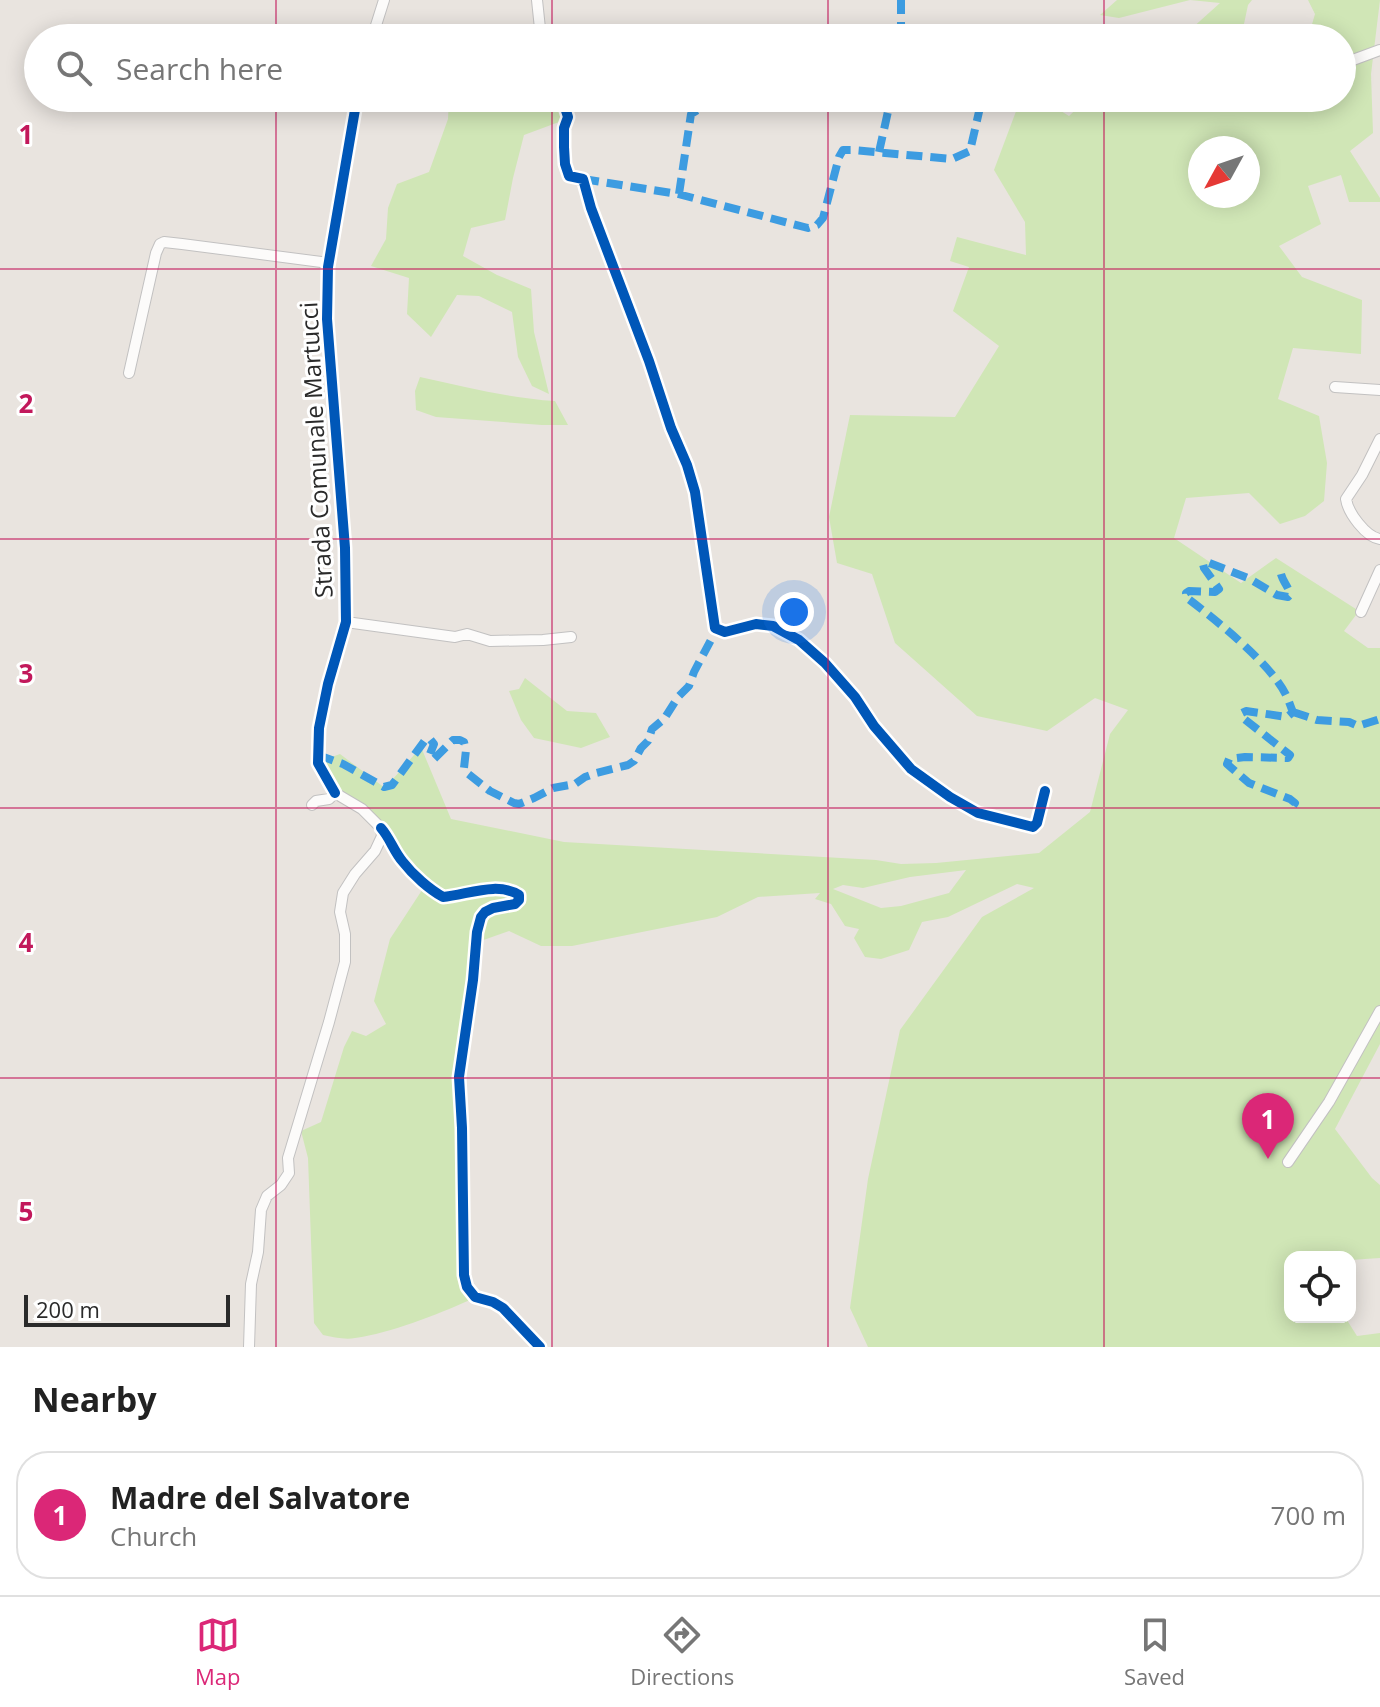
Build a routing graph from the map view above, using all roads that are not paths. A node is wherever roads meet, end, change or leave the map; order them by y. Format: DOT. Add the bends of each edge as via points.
graph roads {
  1 [pos="384,0"];
  2 [pos="537,0"];
  3 [pos="376,24"];
  4 [pos="540,24"];
  5 [pos="1380,50"];
  6 [pos="1356,59"];
  7 [pos="355,112"];
  8 [pos="566,112"];
  9 [pos="329,263"];
  10 [pos="129,373"];
  11 [pos="1335,387"];
  12 [pos="1380,390"];
  13 [pos="1380,439"];
  14 [pos="1380,539"];
  15 [pos="1380,570"];
  16 [pos="1361,612"];
  17 [pos="346,622"];
  18 [pos="571,637"];
  19 [pos="1045,791"];
  20 [pos="335,793"];
  21 [pos="312,805"];
  22 [pos="381,828"];
  23 [pos="1380,1011"];
  24 [pos="1288,1162"];
  25 [pos="535,1345"];
  26 [pos="249,1347"];
  1 -- 3 [label="street"];
  2 -- 4 [label="street"];
  5 -- 6 [label="street"];
  7 -- 9 [label="street, Strada Comunale Martucci"];
  8 -- 19 [label="street" via="569,176 583,179 691,478 715,628 725,632 756,624 773,626 799,640 855,697 911,769 978,813 1033,827"];
  9 -- 10 [label="street" via="160,244"];
  9 -- 17 [label="street, Strada Comunale Martucci" via="327,319"];
  11 -- 12 [label="street"];
  13 -- 14 [label="street" via="1346,499 1348,510"];
  15 -- 16 [label="street"];
  17 -- 18 [label="street" via="490,641"];
  17 -- 20 [label="street, Strada Comunale Martucci" via="319,728 318,765"];
  20 -- 21 [label="street"];
  20 -- 22 [label="street"];
  22 -- 25 [label="street" via="402,861 443,897 499,889 519,895 515,904 485,912 477,932 459,1077 464,1275 475,1297 503,1308"];
  22 -- 26 [label="street" via="375,851 343,893 345,962 288,1158 289,1173 261,1210"];
  23 -- 24 [label="street"];
}
